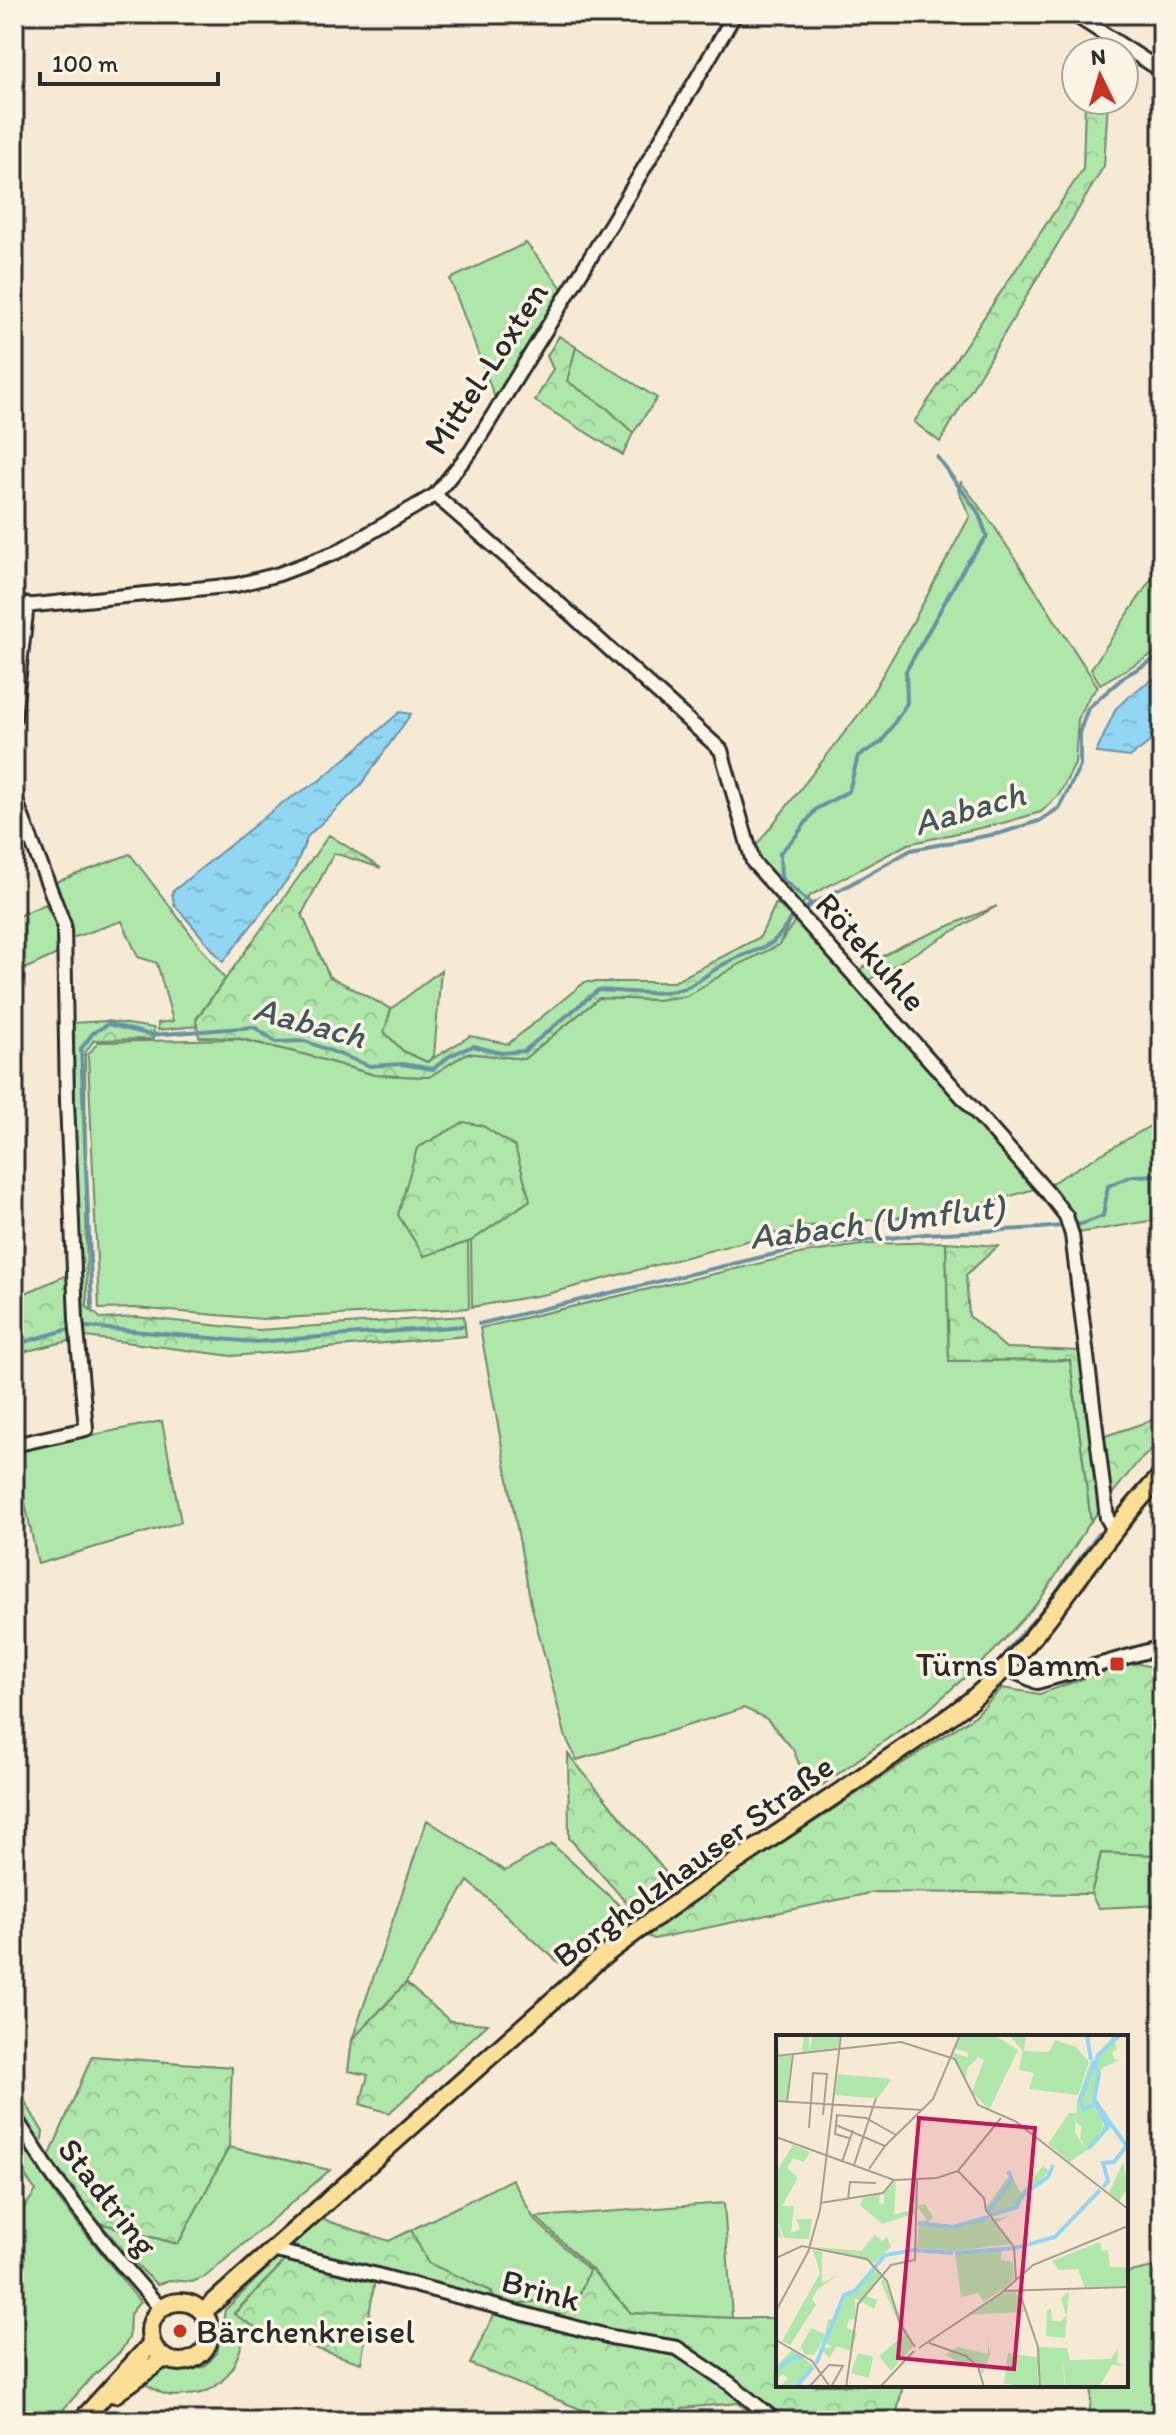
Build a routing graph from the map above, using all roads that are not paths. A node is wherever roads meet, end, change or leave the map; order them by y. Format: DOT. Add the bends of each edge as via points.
graph roads {
  1 [pos="735,14"];
  2 [pos="1073,14"];
  3 [pos="1162,71"];
  4 [pos="435,495"];
  5 [pos="21,606"];
  6 [pos="14,718"];
  7 [pos="14,796"];
  8 [pos="14,1445"];
  9 [pos="1162,1475"];
  10 [pos="1114,1530"];
  11 [pos="1159,1648"];
  12 [pos="1162,1662"];
  13 [pos="1008,1665"];
  14 [pos="14,2116"];
  15 [pos="272,2250"];
  16 [pos="161,2309"];
  17 [pos="203,2312"];
  18 [pos="152,2343"];
  19 [pos="164,2358"];
  20 [pos="83,2419"];
  21 [pos="776,2421"];
  1 -- 4 [label="street, Mittel-Loxten" via="471,451"];
  2 -- 3 [label="street"];
  4 -- 5 [label="street, Mittel-Loxten" via="337,552 279,574 236,585"];
  4 -- 10 [label="street, Rötekuhle" via="721,750 753,862 1066,1216 1107,1518"];
  5 -- 6 [label="street"];
  7 -- 8 [label="street" via="64,925 76,1319 86,1429"];
  9 -- 10 [label="main road, Borgholzhauser Straße"];
  10 -- 13 [label="main road, Borgholzhauser Straße"];
  11 -- 12 [label="street"];
  11 -- 13 [label="street" via="1037,1682"];
  13 -- 15 [label="main road, Borgholzhauser Straße" via="969,1702 596,1962"];
  14 -- 16 [label="street, Stadtring" via="54,2178"];
  15 -- 17 [label="main road, Borgholzhauser Straße"];
  15 -- 21 [label="street, Brink" via="611,2337 677,2348"];
  16 -- 17 [label="main road" via="178,2302"];
  16 -- 18 [label="main road" via="151,2324"];
  17 -- 19 [label="main road" via="210,2339 200,2355 183,2363"];
  18 -- 19 [label="main road"];
  18 -- 20 [label="main road"];
  19 -- 20 [label="main road"];
}
